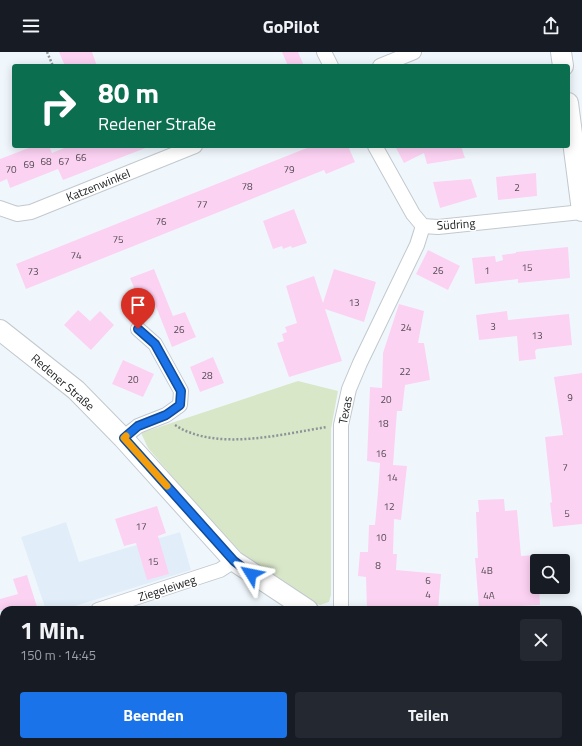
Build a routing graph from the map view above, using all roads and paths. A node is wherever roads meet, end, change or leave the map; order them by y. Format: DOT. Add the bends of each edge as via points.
graph roads {
  1 [pos="47,52"];
  2 [pos="324,52"];
  3 [pos="414,52"];
  4 [pos="561,52"];
  5 [pos="52,64"];
  6 [pos="330,64"];
  7 [pos="385,64"];
  8 [pos="563,64"];
  9 [pos="570,118"];
  10 [pos="191,148"];
  11 [pos="376,148"];
  12 [pos="0,208"];
  13 [pos="582,211"];
  14 [pos="423,226"];
  15 [pos="138,329"];
  16 [pos="0,330"];
  17 [pos="166,415"];
  18 [pos="341,425"];
  19 [pos="124,438"];
  20 [pos="234,561"];
  21 [pos="110,606"];
  22 [pos="302,606"];
  23 [pos="341,606"];
  1 -- 5 [label="path"];
  2 -- 6 [label="street"];
  3 -- 7 [label="street"];
  4 -- 8 [label="street"];
  9 -- 13 [label="street"];
  10 -- 12 [label="street, Katzenwinkel" via="31,212 17,214"];
  11 -- 14 [label="street, Südring" via="413,214"];
  13 -- 14 [label="street, Südring" via="438,227"];
  14 -- 18 [label="street, Texas" via="417,245 349,389"];
  15 -- 17 [label="street" via="155,344 181,391 180,405"];
  16 -- 19 [label="street, Redener Straße" via="76,390"];
  17 -- 18 [label="path" via="184,431 201,437 225,439 254,438"];
  17 -- 19 [label="street" via="138,426"];
  18 -- 23 [label="street, Texas"];
  19 -- 20 [label="street, Redener Straße"];
  20 -- 21 [label="street, Ziegeleiweg" via="207,575"];
  20 -- 22 [label="street, Redener Straße"];
}
